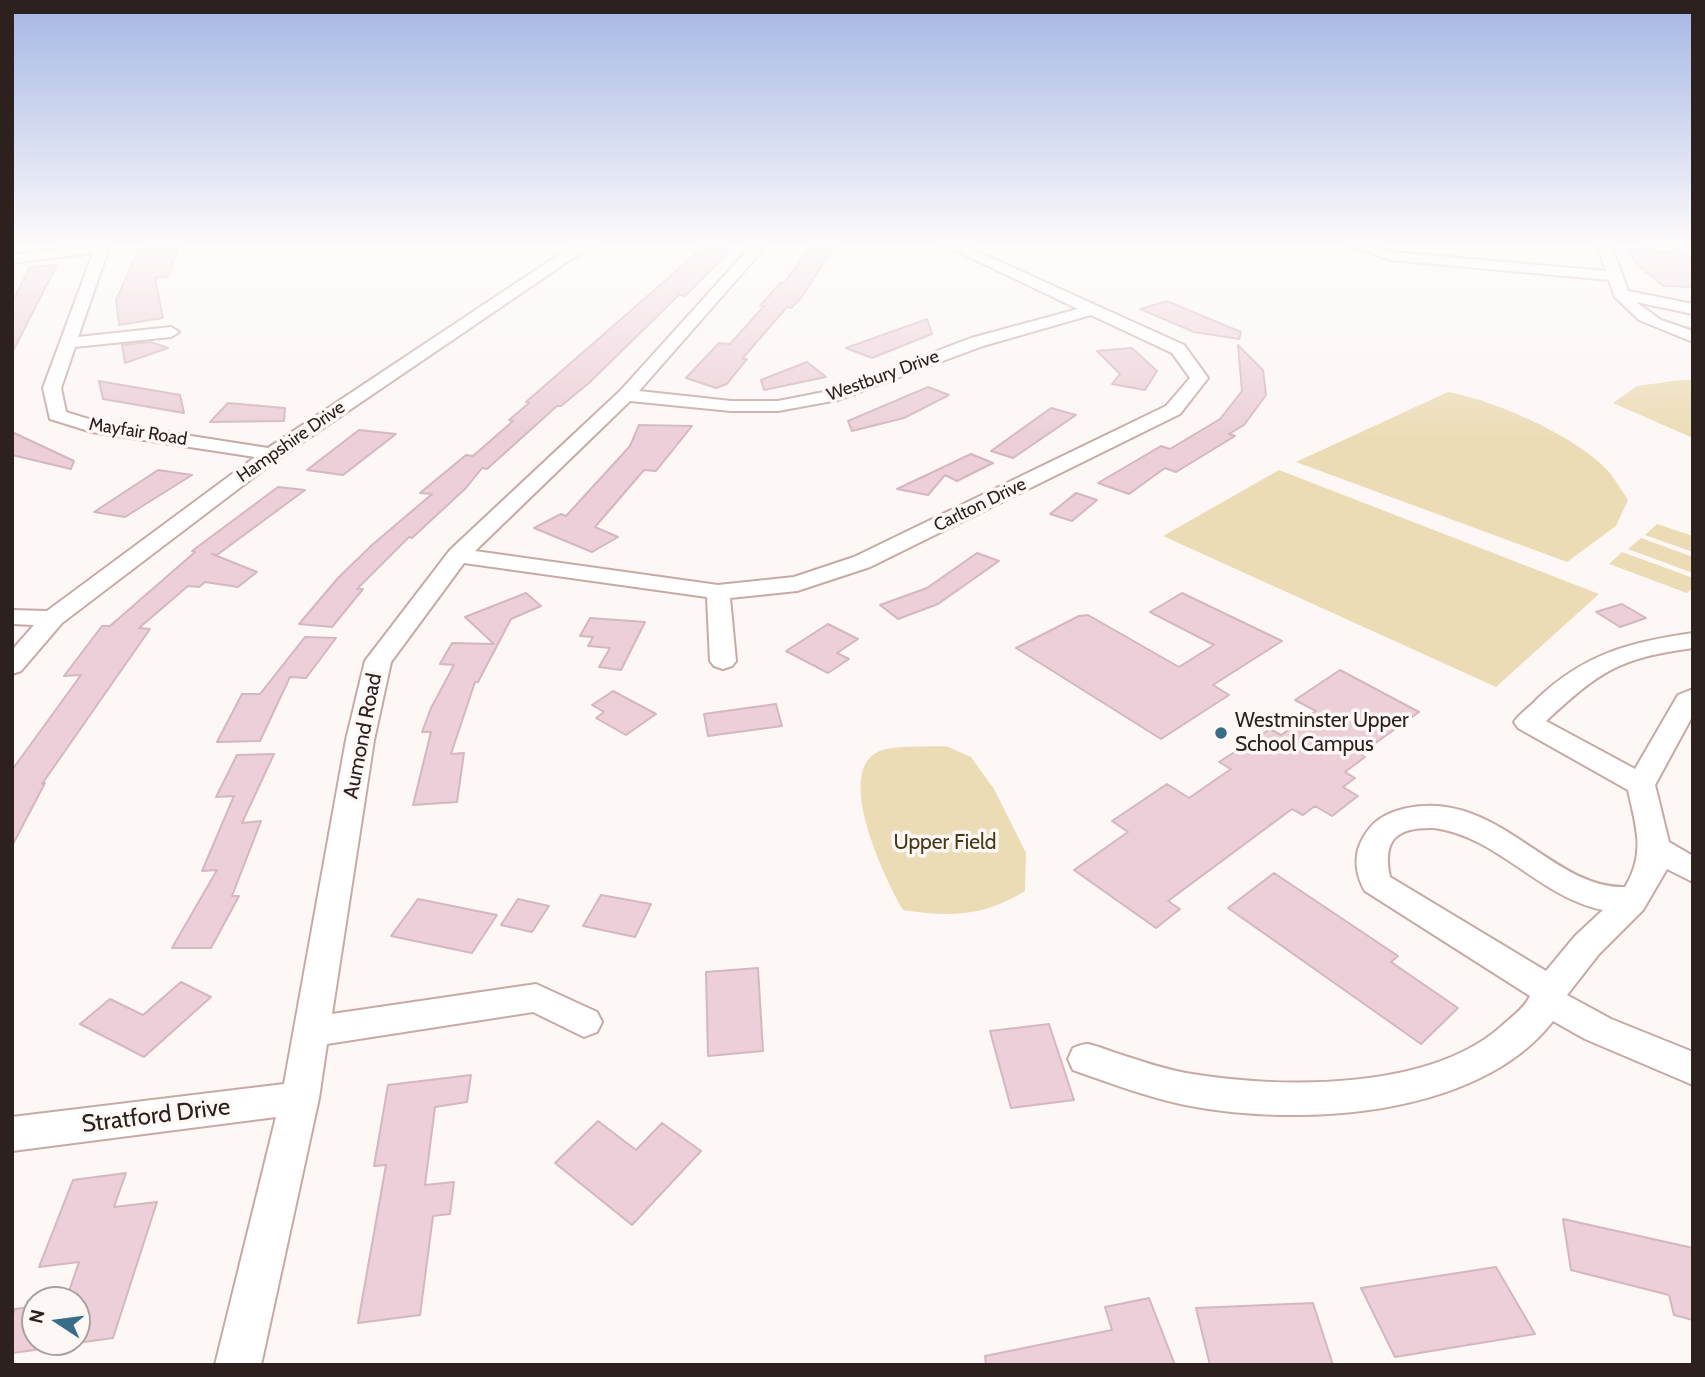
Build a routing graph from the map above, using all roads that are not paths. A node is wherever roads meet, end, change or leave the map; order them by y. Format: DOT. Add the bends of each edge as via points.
graph roads {
  1 [pos="80,309"];
  2 [pos="487,309"];
  3 [pos="702,309"];
  4 [pos="1635,309"];
  5 [pos="1092,310"];
  6 [pos="171,332"];
  7 [pos="1693,337"];
  8 [pos="68,342"];
  9 [pos="626,394"];
  10 [pos="272,454"];
  11 [pos="458,555"];
  12 [pos="718,592"];
  13 [pos="12,617"];
  14 [pos="53,618"];
  15 [pos="1693,640"];
  16 [pos="723,661"];
  17 [pos="12,666"];
  18 [pos="1693,697"];
  19 [pos="1642,785"];
  20 [pos="1653,846"];
  21 [pos="1693,871"];
  22 [pos="1633,898"];
  23 [pos="1548,995"];
  24 [pos="584,1022"];
  25 [pos="310,1032"];
  26 [pos="1086,1059"];
  27 [pos="1693,1069"];
  28 [pos="300,1098"];
  29 [pos="12,1134"];
  30 [pos="238,1365"];
  1 -- 8 [label="street, Mayfair Road"];
  2 -- 10 [label="street, Hampshire Drive"];
  3 -- 9 [label="street, Aumond Road"];
  4 -- 7 [label="street" via="1643,318"];
  5 -- 9 [label="street, Westbury Drive" via="976,342 838,395 778,406 731,406"];
  5 -- 12 [label="street, Carlton Drive" via="1178,349 1188,361 1199,378 1172,410 862,562 797,584"];
  6 -- 8 [label="street"];
  8 -- 10 [label="street, Mayfair Road" via="52,388 57,415 92,426"];
  9 -- 11 [label="street, Aumond Road"];
  10 -- 14 [label="street, Hampshire Drive"];
  11 -- 12 [label="street, Carlton Drive"];
  11 -- 25 [label="street, Aumond Road" via="378,661 359,740"];
  12 -- 16 [label="street"];
  13 -- 14 [label="street"];
  14 -- 17 [label="street, Hampshire Drive"];
  15 -- 19 [label="street" via="1646,647 1593,666 1528,722"];
  18 -- 19 [label="street"];
  19 -- 20 [label="street"];
  20 -- 21 [label="street"];
  20 -- 22 [label="street" via="1651,871"];
  22 -- 23 [label="street" via="1587,945"];
  22 -- 23 [label="street" via="1614,900 1586,892 1479,828 1429,817 1399,819 1378,836 1370,860 1376,883"];
  23 -- 26 [label="street" via="1539,1014 1509,1042 1458,1072 1392,1091 1310,1098 1197,1091"];
  23 -- 27 [label="street" via="1598,1029"];
  24 -- 25 [label="street" via="536,998"];
  25 -- 28 [label="street, Aumond Road"];
  28 -- 29 [label="street, Stratford Drive"];
  28 -- 30 [label="street, Aumond Road"];
}
